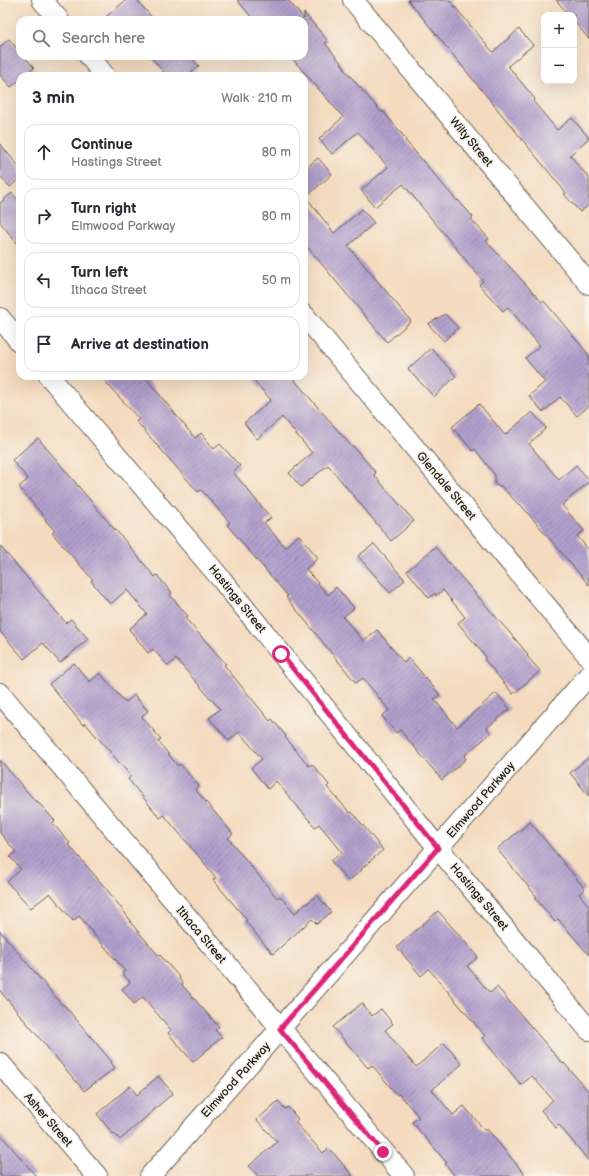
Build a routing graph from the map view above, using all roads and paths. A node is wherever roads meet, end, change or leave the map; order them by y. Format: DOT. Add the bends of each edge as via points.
graph roads {
  1 [pos="42,0"];
  2 [pos="353,0"];
  3 [pos="56,16"];
  4 [pos="92,60"];
  5 [pos="102,72"];
  6 [pos="589,284"];
  7 [pos="0,318"];
  8 [pos="308,320"];
  9 [pos="16,337"];
  10 [pos="52,380"];
  11 [pos="589,657"];
  12 [pos="589,675"];
  13 [pos="0,693"];
  14 [pos="438,848"];
  15 [pos="280,1029"];
  16 [pos="589,1030"];
  17 [pos="0,1063"];
  18 [pos="97,1176"];
  19 [pos="150,1176"];
  20 [pos="404,1176"];
  1 -- 3 [label="street"];
  2 -- 6 [label="street, Wilty Street"];
  4 -- 5 [label="street"];
  7 -- 9 [label="street"];
  8 -- 11 [label="street, Glendale Street"];
  10 -- 14 [label="street, Hastings Street" via="222,580"];
  12 -- 14 [label="street, Elmwood Parkway"];
  13 -- 15 [label="street, Ithaca Street"];
  14 -- 15 [label="street, Elmwood Parkway"];
  14 -- 16 [label="street, Hastings Street"];
  15 -- 19 [label="street, Elmwood Parkway"];
  15 -- 20 [label="street, Ithaca Street"];
  17 -- 18 [label="street, Asher Street"];
}
